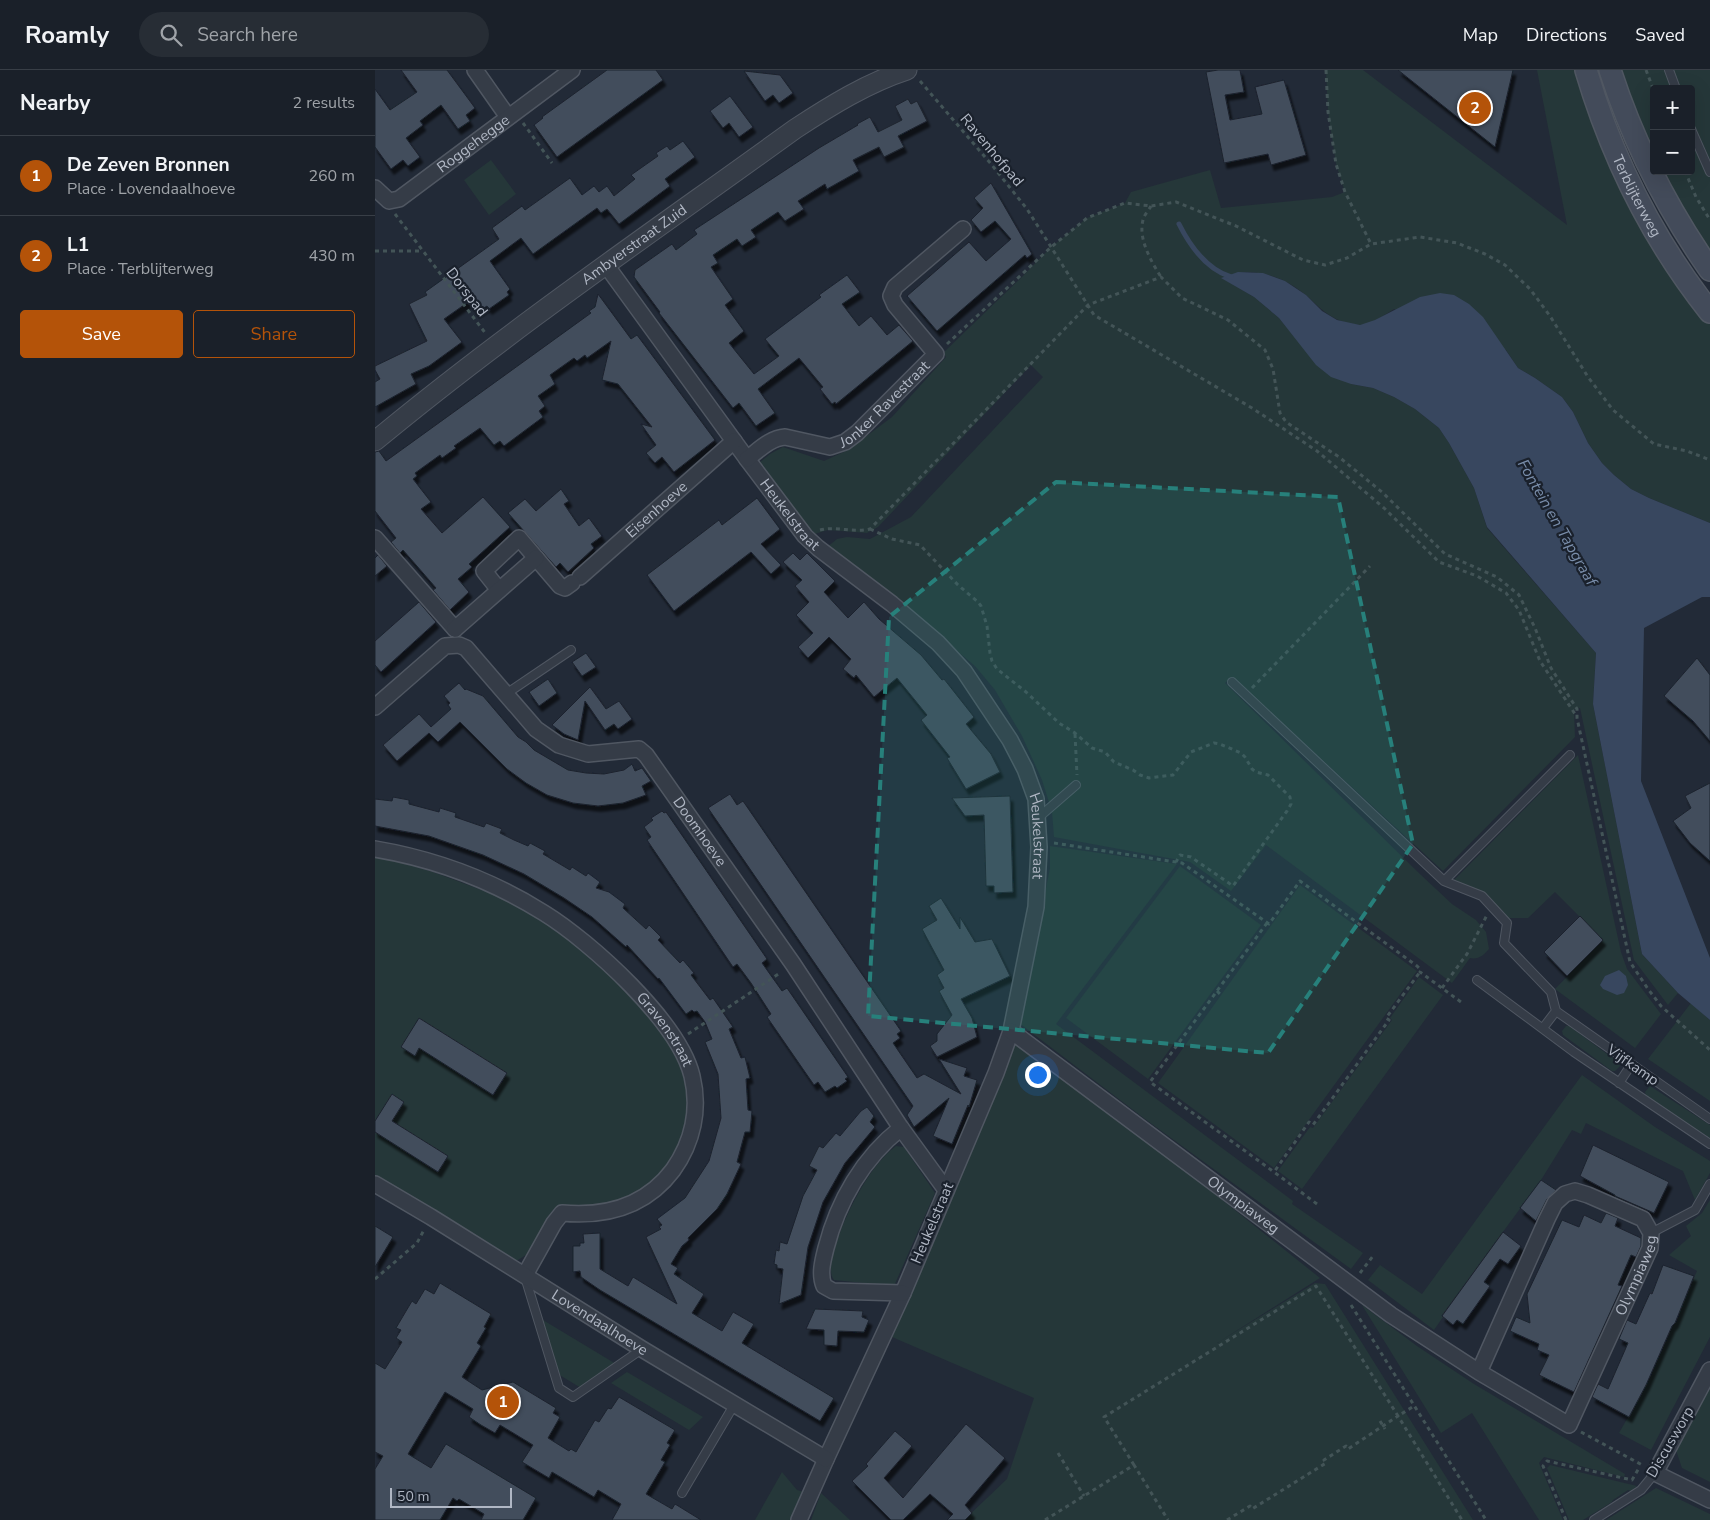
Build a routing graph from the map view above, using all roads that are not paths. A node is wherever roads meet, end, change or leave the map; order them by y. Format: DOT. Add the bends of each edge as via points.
graph roads {
  1 [pos="475,70"];
  2 [pos="572,70"];
  3 [pos="1585,70"];
  4 [pos="1610,70"];
  5 [pos="1669,70"];
  6 [pos="912,73"];
  7 [pos="878,75"];
  8 [pos="1675,85"];
  9 [pos="512,115"];
  10 [pos="1691,130"];
  11 [pos="1710,172"];
  12 [pos="375,188"];
  13 [pos="963,229"];
  14 [pos="606,265"];
  15 [pos="1710,270"];
  16 [pos="1710,312"];
  17 [pos="375,441"];
  18 [pos="734,441"];
  19 [pos="747,459"];
  20 [pos="375,538"];
  21 [pos="536,558"];
  22 [pos="499,590"];
  23 [pos="455,629"];
  24 [pos="451,645"];
  25 [pos="571,650"];
  26 [pos="1232,682"];
  27 [pos="506,694"];
  28 [pos="375,707"];
  29 [pos="1570,755"];
  30 [pos="1076,785"];
  31 [pos="1038,818"];
  32 [pos="375,849"];
  33 [pos="1444,881"];
  34 [pos="1477,980"];
  35 [pos="1556,1011"];
  36 [pos="1543,1028"];
  37 [pos="1011,1032"];
  38 [pos="1631,1065"];
  39 [pos="1619,1083"];
  40 [pos="1710,1119"];
  41 [pos="901,1128"];
  42 [pos="1710,1144"];
  43 [pos="375,1184"];
  44 [pos="1710,1184"];
  45 [pos="946,1190"];
  46 [pos="1651,1233"];
  47 [pos="525,1275"];
  48 [pos="903,1293"];
  49 [pos="641,1349"];
  50 [pos="1710,1370"];
  51 [pos="1479,1372"];
  52 [pos="734,1404"];
  53 [pos="826,1459"];
  54 [pos="1655,1473"];
  55 [pos="681,1493"];
  56 [pos="1710,1500"];
  57 [pos="799,1520"];
  58 [pos="1594,1520"];
  1 -- 9 [label="street"];
  2 -- 9 [label="street, Roggehegge"];
  3 -- 16 [label="main road, Terblijterweg" via="1611,144 1642,209 1684,278"];
  4 -- 15 [label="main road, Terblijterweg" via="1625,113 1661,193"];
  5 -- 8 [label="lane"];
  6 -- 7 [label="street, Ambyerstraat Zuid"];
  7 -- 14 [label="street, Ambyerstraat Zuid" via="795,129"];
  9 -- 12 [label="street, Roggehegge" via="399,199 389,201"];
  10 -- 11 [label="lane"];
  13 -- 19 [label="street, Jonker Ravestraat" via="895,286 891,296 936,354 845,442 830,447 779,437"];
  14 -- 17 [label="street, Ambyerstraat Zuid" via="429,396"];
  14 -- 18 [label="street, Heukelstraat"];
  18 -- 19 [label="street, Heukelstraat"];
  18 -- 21 [label="street, Eisenhoeve" via="565,588"];
  19 -- 31 [label="street, Heukelstraat" via="817,548 932,637 964,671 1010,740 1025,769"];
  20 -- 23 [label="street"];
  21 -- 22 [label="street"];
  21 -- 22 [label="street, Eisenhoeve" via="519,538 484,571"];
  22 -- 23 [label="street"];
  23 -- 24 [label="street"];
  24 -- 27 [label="street, Doomhoeve" via="466,648"];
  24 -- 28 [label="street" via="439,650"];
  25 -- 27 [label="lane"];
  26 -- 33 [label="lane"];
  27 -- 41 [label="street, Doomhoeve" via="537,729 559,745 588,754 639,749 646,755 793,964"];
  29 -- 33 [label="lane"];
  30 -- 31 [label="lane"];
  31 -- 37 [label="street, Heukelstraat" via="1036,907"];
  32 -- 47 [label="street, Gravenstraat" via="405,854 475,878 545,913 611,965 649,1005 677,1042 692,1076 696,1106 689,1143 665,1180 635,1203 599,1213 562,1213"];
  33 -- 35 [label="lane" via="1482,896 1507,923 1504,943 1551,992"];
  34 -- 36 [label="lane, Vijfkamp"];
  35 -- 36 [label="lane"];
  35 -- 38 [label="lane, Vijfkamp"];
  36 -- 39 [label="lane, Vijfkamp"];
  37 -- 45 [label="street, Heukelstraat"];
  37 -- 51 [label="street, Olympiaweg" via="1351,1286"];
  38 -- 39 [label="lane"];
  38 -- 40 [label="lane, Vijfkamp"];
  39 -- 42 [label="lane, Vijfkamp"];
  41 -- 45 [label="street, Doomhoeve"];
  41 -- 48 [label="street" via="880,1146 847,1192 830,1232 822,1275 824,1286 833,1291"];
  43 -- 47 [label="street, Lovendaalhoeve"];
  44 -- 46 [label="lane" via="1695,1210"];
  45 -- 48 [label="street, Heukelstraat"];
  46 -- 51 [label="street, Olympiaweg" via="1643,1219 1588,1195 1575,1191 1565,1194 1555,1203 1547,1219"];
  46 -- 51 [label="street, Olympiaweg" via="1650,1248 1569,1425"];
  47 -- 49 [label="street, Lovendaalhoeve"];
  47 -- 49 [label="lane" via="559,1388 573,1396"];
  48 -- 53 [label="street, Heukelstraat"];
  49 -- 52 [label="street, Lovendaalhoeve"];
  50 -- 54 [label="street, Discusworp"];
  52 -- 53 [label="street, Lovendaalhoeve"];
  52 -- 55 [label="lane"];
  53 -- 57 [label="street, Heukelstraat"];
  54 -- 56 [label="street"];
  54 -- 58 [label="lane, Discusworp" via="1641,1490"];
}
